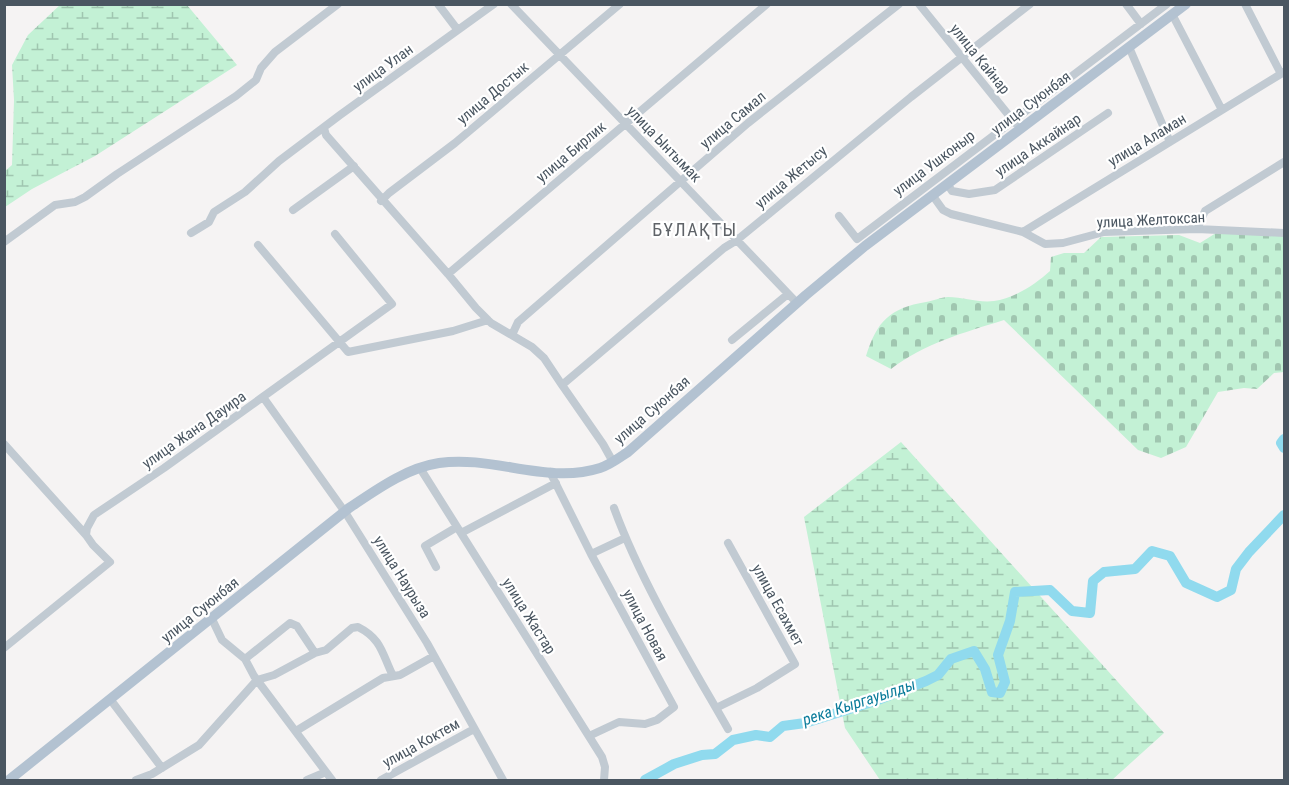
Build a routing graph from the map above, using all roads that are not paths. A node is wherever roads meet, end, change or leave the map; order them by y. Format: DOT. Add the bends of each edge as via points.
graph roads {
  1 [pos="338,4"];
  2 [pos="438,4"];
  3 [pos="494,4"];
  4 [pos="511,4"];
  5 [pos="620,4"];
  6 [pos="767,4"];
  7 [pos="899,4"];
  8 [pos="919,4"];
  9 [pos="1030,4"];
  10 [pos="1126,4"];
  11 [pos="1186,4"];
  12 [pos="1245,4"];
  13 [pos="1170,9"];
  14 [pos="1141,24"];
  15 [pos="458,29"];
  16 [pos="1129,47"];
  17 [pos="558,55"];
  18 [pos="962,57"];
  19 [pos="1283,73"];
  20 [pos="1222,110"];
  21 [pos="1108,113"];
  22 [pos="1012,120"];
  23 [pos="626,123"];
  24 [pos="324,128"];
  25 [pos="1020,131"];
  26 [pos="1170,142"];
  27 [pos="1284,162"];
  28 [pos="354,166"];
  29 [pos="682,182"];
  30 [pos="948,185"];
  31 [pos="933,196"];
  32 [pos="382,200"];
  33 [pos="293,210"];
  34 [pos="839,216"];
  35 [pos="1197,229"];
  36 [pos="1023,232"];
  37 [pos="191,233"];
  38 [pos="1284,233"];
  39 [pos="335,234"];
  40 [pos="737,240"];
  41 [pos="4,242"];
  42 [pos="258,245"];
  43 [pos="448,274"];
  44 [pos="788,294"];
  45 [pos="797,303"];
  46 [pos="489,320"];
  47 [pos="512,335"];
  48 [pos="732,340"];
  49 [pos="340,343"];
  50 [pos="562,385"];
  51 [pos="263,397"];
  52 [pos="4,444"];
  53 [pos="613,462"];
  54 [pos="420,468"];
  55 [pos="550,472"];
  56 [pos="556,483"];
  57 [pos="614,508"];
  58 [pos="345,512"];
  59 [pos="459,530"];
  60 [pos="86,535"];
  61 [pos="625,538"];
  62 [pos="728,543"];
  63 [pos="591,554"];
  64 [pos="436,567"];
  65 [pos="212,619"];
  66 [pos="4,648"];
  67 [pos="315,653"];
  68 [pos="434,656"];
  69 [pos="245,659"];
  70 [pos="393,676"];
  71 [pos="257,680"];
  72 [pos="110,699"];
  73 [pos="716,708"];
  74 [pos="474,729"];
  75 [pos="728,729"];
  76 [pos="296,731"];
  77 [pos="588,736"];
  78 [pos="162,768"];
  79 [pos="326,772"];
  80 [pos="9,780"];
  81 [pos="136,780"];
  82 [pos="307,780"];
  83 [pos="332,780"];
  84 [pos="381,780"];
  85 [pos="503,780"];
  86 [pos="604,780"];
  1 -- 41 [label="street" via="275,52 256,80 236,96 85,197 55,205"];
  2 -- 15 [label="street"];
  3 -- 15 [label="street"];
  4 -- 17 [label="street, улица Ынтымак"];
  5 -- 17 [label="street, улица Достык"];
  6 -- 23 [label="street, улица Бирлик"];
  7 -- 29 [label="street, улица Самал" via="748,123"];
  8 -- 18 [label="street, улица Кайнар"];
  9 -- 18 [label="street, улица Жетысу"];
  10 -- 14 [label="street"];
  11 -- 13 [label="main road, улица Суюнбая"];
  12 -- 19 [label="street"];
  13 -- 14 [label="street, улица Ушконыр"];
  13 -- 16 [label="main road, улица Суюнбая"];
  13 -- 20 [label="street"];
  14 -- 22 [label="street, улица Ушконыр"];
  15 -- 24 [label="street, улица Улан"];
  16 -- 25 [label="main road, улица Суюнбая"];
  16 -- 26 [label="street"];
  17 -- 23 [label="street, улица Ынтымак"];
  17 -- 32 [label="street, улица Достык"];
  18 -- 22 [label="street, улица Кайнар"];
  18 -- 40 [label="street, улица Жетысу"];
  19 -- 20 [label="street, улица Аламан"];
  20 -- 26 [label="street, улица Аламан"];
  21 -- 30 [label="street, улица Аккайнар" via="996,190 969,194 952,191"];
  22 -- 25 [label="street, улица Кайнар"];
  22 -- 34 [label="street, улица Ушконыр" via="857,239"];
  23 -- 29 [label="street, улица Ынтымак"];
  23 -- 43 [label="street, улица Бирлик"];
  24 -- 28 [label="street"];
  24 -- 37 [label="street, улица Улан"];
  25 -- 30 [label="main road, улица Суюнбая"];
  26 -- 36 [label="street, улица Аламан"];
  27 -- 35 [label="street" via="1204,211"];
  28 -- 32 [label="street"];
  28 -- 33 [label="street"];
  29 -- 40 [label="street, улица Ынтымак"];
  29 -- 47 [label="street, улица Самал" via="518,322"];
  30 -- 31 [label="main road, улица Суюнбая"];
  31 -- 36 [label="street, улица Желтоксан" via="951,214"];
  31 -- 45 [label="main road, улица Суюнбая"];
  32 -- 43 [label="street"];
  35 -- 36 [label="street, улица Желтоксан" via="1104,232 1045,244"];
  35 -- 38 [label="street, улица Желтоксан"];
  39 -- 49 [label="street, улица Жана Дауира" via="392,304"];
  40 -- 44 [label="street, улица Ынтымак"];
  40 -- 50 [label="street, улица Жетысу"];
  42 -- 49 [label="street"];
  43 -- 46 [label="street"];
  44 -- 45 [label="street, улица Ынтымак"];
  44 -- 48 [label="street"];
  45 -- 53 [label="main road, улица Суюнбая"];
  46 -- 47 [label="street"];
  46 -- 49 [label="street" via="348,352"];
  47 -- 50 [label="street" via="544,358"];
  49 -- 51 [label="street, улица Жана Дауира"];
  50 -- 53 [label="street"];
  51 -- 58 [label="street, улица Наурыза"];
  51 -- 60 [label="street, улица Жана Дауира" via="94,515"];
  52 -- 60 [label="street"];
  53 -- 55 [label="main road, улица Суюнбая" via="571,473"];
  54 -- 55 [label="main road, улица Суюнбая" via="460,462"];
  54 -- 58 [label="main road, улица Суюнбая" via="384,485"];
  54 -- 59 [label="street, улица Жастар"];
  55 -- 56 [label="street, улица Новая"];
  56 -- 59 [label="street"];
  56 -- 63 [label="street, улица Новая"];
  57 -- 61 [label="street"];
  58 -- 65 [label="main road, улица Суюнбая"];
  58 -- 68 [label="street, улица Наурыза"];
  59 -- 64 [label="street" via="425,546"];
  59 -- 77 [label="street, улица Жастар"];
  60 -- 66 [label="street" via="110,562"];
  61 -- 63 [label="street"];
  61 -- 73 [label="street"];
  62 -- 73 [label="street, улица Есахмет" via="795,664"];
  63 -- 77 [label="street, улица Новая" via="674,707 657,720 645,724 619,722"];
  65 -- 69 [label="street" via="222,640"];
  65 -- 72 [label="main road, улица Суюнбая"];
  67 -- 69 [label="street" via="290,622"];
  67 -- 70 [label="street" via="326,650 358,627 381,645"];
  67 -- 71 [label="street"];
  68 -- 70 [label="street"];
  68 -- 74 [label="street, улица Наурыза"];
  69 -- 71 [label="street"];
  70 -- 76 [label="street" via="383,678"];
  71 -- 76 [label="street"];
  71 -- 78 [label="street" via="199,745"];
  72 -- 78 [label="street"];
  72 -- 80 [label="main road, улица Суюнбая"];
  73 -- 75 [label="street"];
  74 -- 84 [label="street, улица Коктем"];
  74 -- 85 [label="street, улица Наурыза"];
  76 -- 79 [label="street"];
  77 -- 86 [label="street, улица Жастар" via="604,761"];
  78 -- 81 [label="street"];
  79 -- 82 [label="street"];
  79 -- 83 [label="street"];
}
